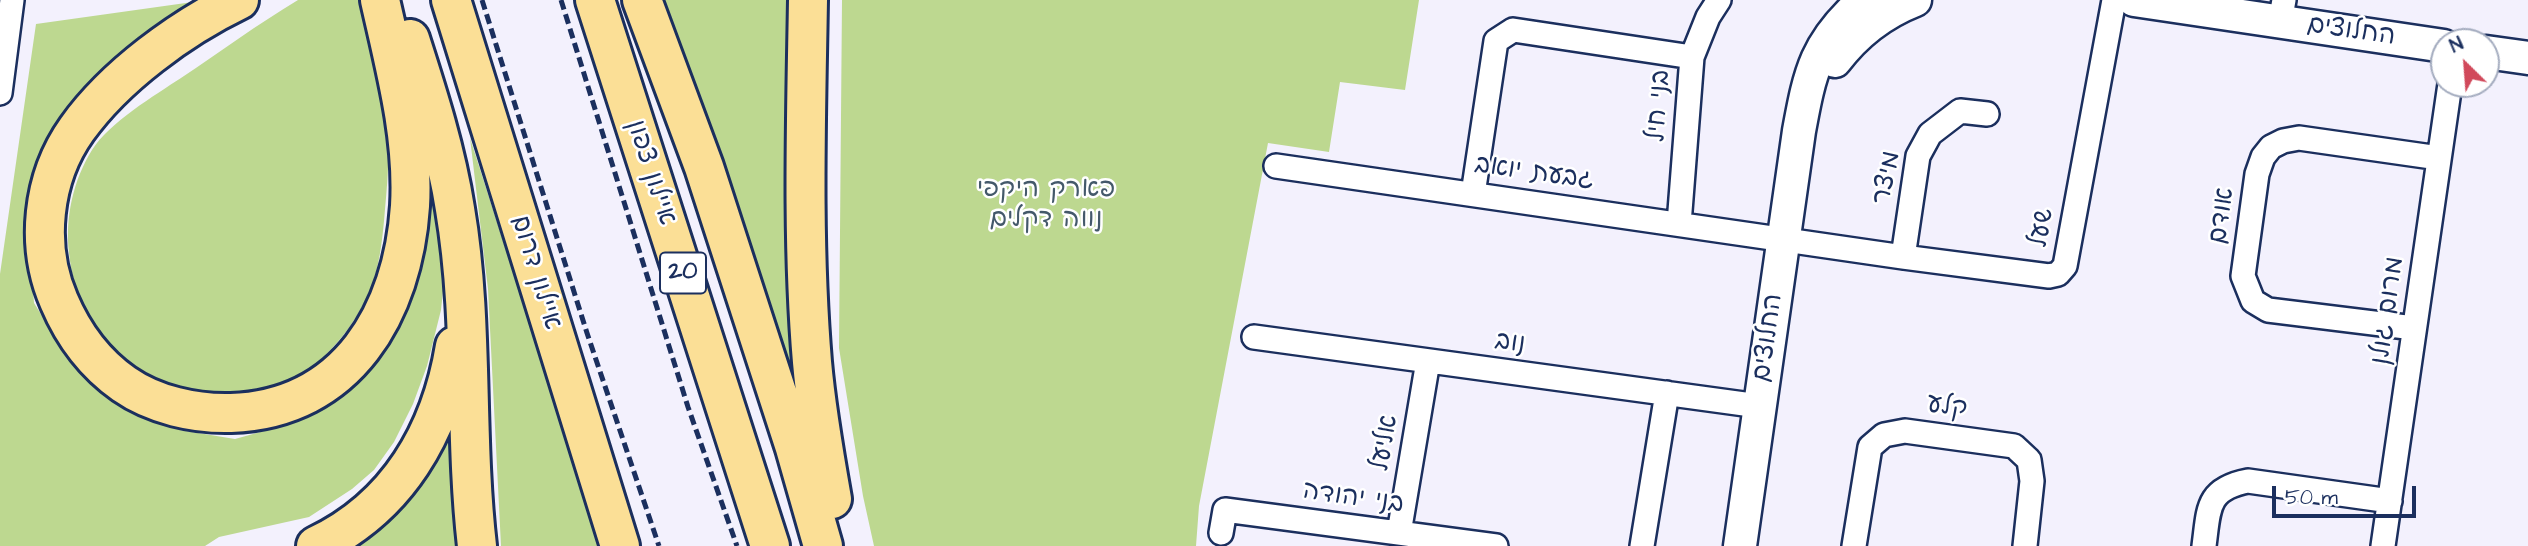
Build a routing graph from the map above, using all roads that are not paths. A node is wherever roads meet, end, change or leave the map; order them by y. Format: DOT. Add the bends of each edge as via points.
graph roads {
  1 [pos="12,0"];
  2 [pos="239,0"];
  3 [pos="380,0"];
  4 [pos="397,0"];
  5 [pos="451,0"];
  6 [pos="595,0"];
  7 [pos="642,0"];
  8 [pos="808,0"];
  9 [pos="818,0"];
  10 [pos="1720,0"];
  11 [pos="1864,0"];
  12 [pos="1915,0"];
  13 [pos="2114,0"];
  14 [pos="2134,0"];
  15 [pos="2282,11"];
  16 [pos="2430,43"];
  17 [pos="2500,54"];
  18 [pos="1692,57"];
  19 [pos="2528,58"];
  20 [pos="807,67"];
  21 [pos="0,93"];
  22 [pos="2448,98"];
  23 [pos="1987,114"];
  24 [pos="1799,131"];
  25 [pos="2439,158"];
  26 [pos="1276,166"];
  27 [pos="1473,194"];
  28 [pos="1679,223"];
  29 [pos="1783,239"];
  30 [pos="1903,257"];
  31 [pos="464,292"];
  32 [pos="2414,328"];
  33 [pos="1254,337"];
  34 [pos="1428,361"];
  35 [pos="1667,393"];
  36 [pos="1759,406"];
  37 [pos="2390,501"];
  38 [pos="1222,533"];
  39 [pos="1399,533"];
  40 [pos="324,542"];
  41 [pos="477,546"];
  42 [pos="620,546"];
  43 [pos="770,546"];
  44 [pos="823,546"];
  45 [pos="840,546"];
  46 [pos="1496,546"];
  47 [pos="1642,546"];
  48 [pos="1740,546"];
  49 [pos="1854,546"];
  50 [pos="2025,546"];
  51 [pos="2204,546"];
  52 [pos="2384,546"];
  1 -- 21 [label="street"];
  2 -- 3 [label="highway" via="172,40 93,110 63,155 45,219 54,289 89,353 125,385 170,406 216,414 269,409 319,387 363,348 391,297 408,232 410,177 405,124"];
  4 -- 31 [label="highway" via="444,153 456,210"];
  5 -- 42 [label="highway, איילון דרום"];
  6 -- 43 [label="highway, איילון צפון / 20"];
  7 -- 44 [label="highway" via="704,167"];
  8 -- 20 [label="highway"];
  9 -- 20 [label="highway"];
  10 -- 18 [label="street, בני חיל"];
  11 -- 24 [label="street, החלוצים" via="1839,24 1815,60"];
  12 -- 24 [label="street, החלוצים" via="1883,15 1842,52 1807,108"];
  13 -- 30 [label="street, שעל" via="2065,266 2049,276"];
  14 -- 15 [label="street, החלוצים"];
  15 -- 16 [label="street, החלוצים"];
  17 -- 19 [label="street"];
  18 -- 27 [label="street" via="1513,30 1496,41"];
  18 -- 28 [label="street, בני חיל"];
  20 -- 45 [label="highway" via="812,362"];
  22 -- 25 [label="street, מרום גולן"];
  23 -- 30 [label="street, מיצר" via="1960,111 1930,134 1918,156"];
  24 -- 29 [label="street, החלוצים"];
  25 -- 32 [label="street, מרום גולן"];
  25 -- 32 [label="street, אודם" via="2299,138 2271,147 2257,174 2243,276 2253,301 2267,310"];
  26 -- 27 [label="street, גבעת יואב"];
  27 -- 28 [label="street, גבעת יואב"];
  28 -- 29 [label="street, גבעת יואב"];
  29 -- 30 [label="street, שעל"];
  29 -- 36 [label="street, החלוצים"];
  31 -- 40 [label="highway" via="440,411 419,453 366,513"];
  31 -- 41 [label="highway"];
  32 -- 37 [label="street, מרום גולן"];
  33 -- 34 [label="street, נוב"];
  34 -- 35 [label="street, נוב"];
  34 -- 39 [label="street, אליעל"];
  35 -- 36 [label="street, נוב"];
  35 -- 47 [label="street"];
  36 -- 48 [label="street, החלוצים"];
  37 -- 51 [label="street" via="2248,481 2227,485 2210,506"];
  37 -- 52 [label="street, מרום גולן"];
  38 -- 39 [label="street, בני יהודה" via="1225,510"];
  39 -- 46 [label="street, בני יהודה"];
  49 -- 50 [label="street, קלע" via="1870,447 1884,435 1905,431 2014,446 2029,460 2032,481"];
}
